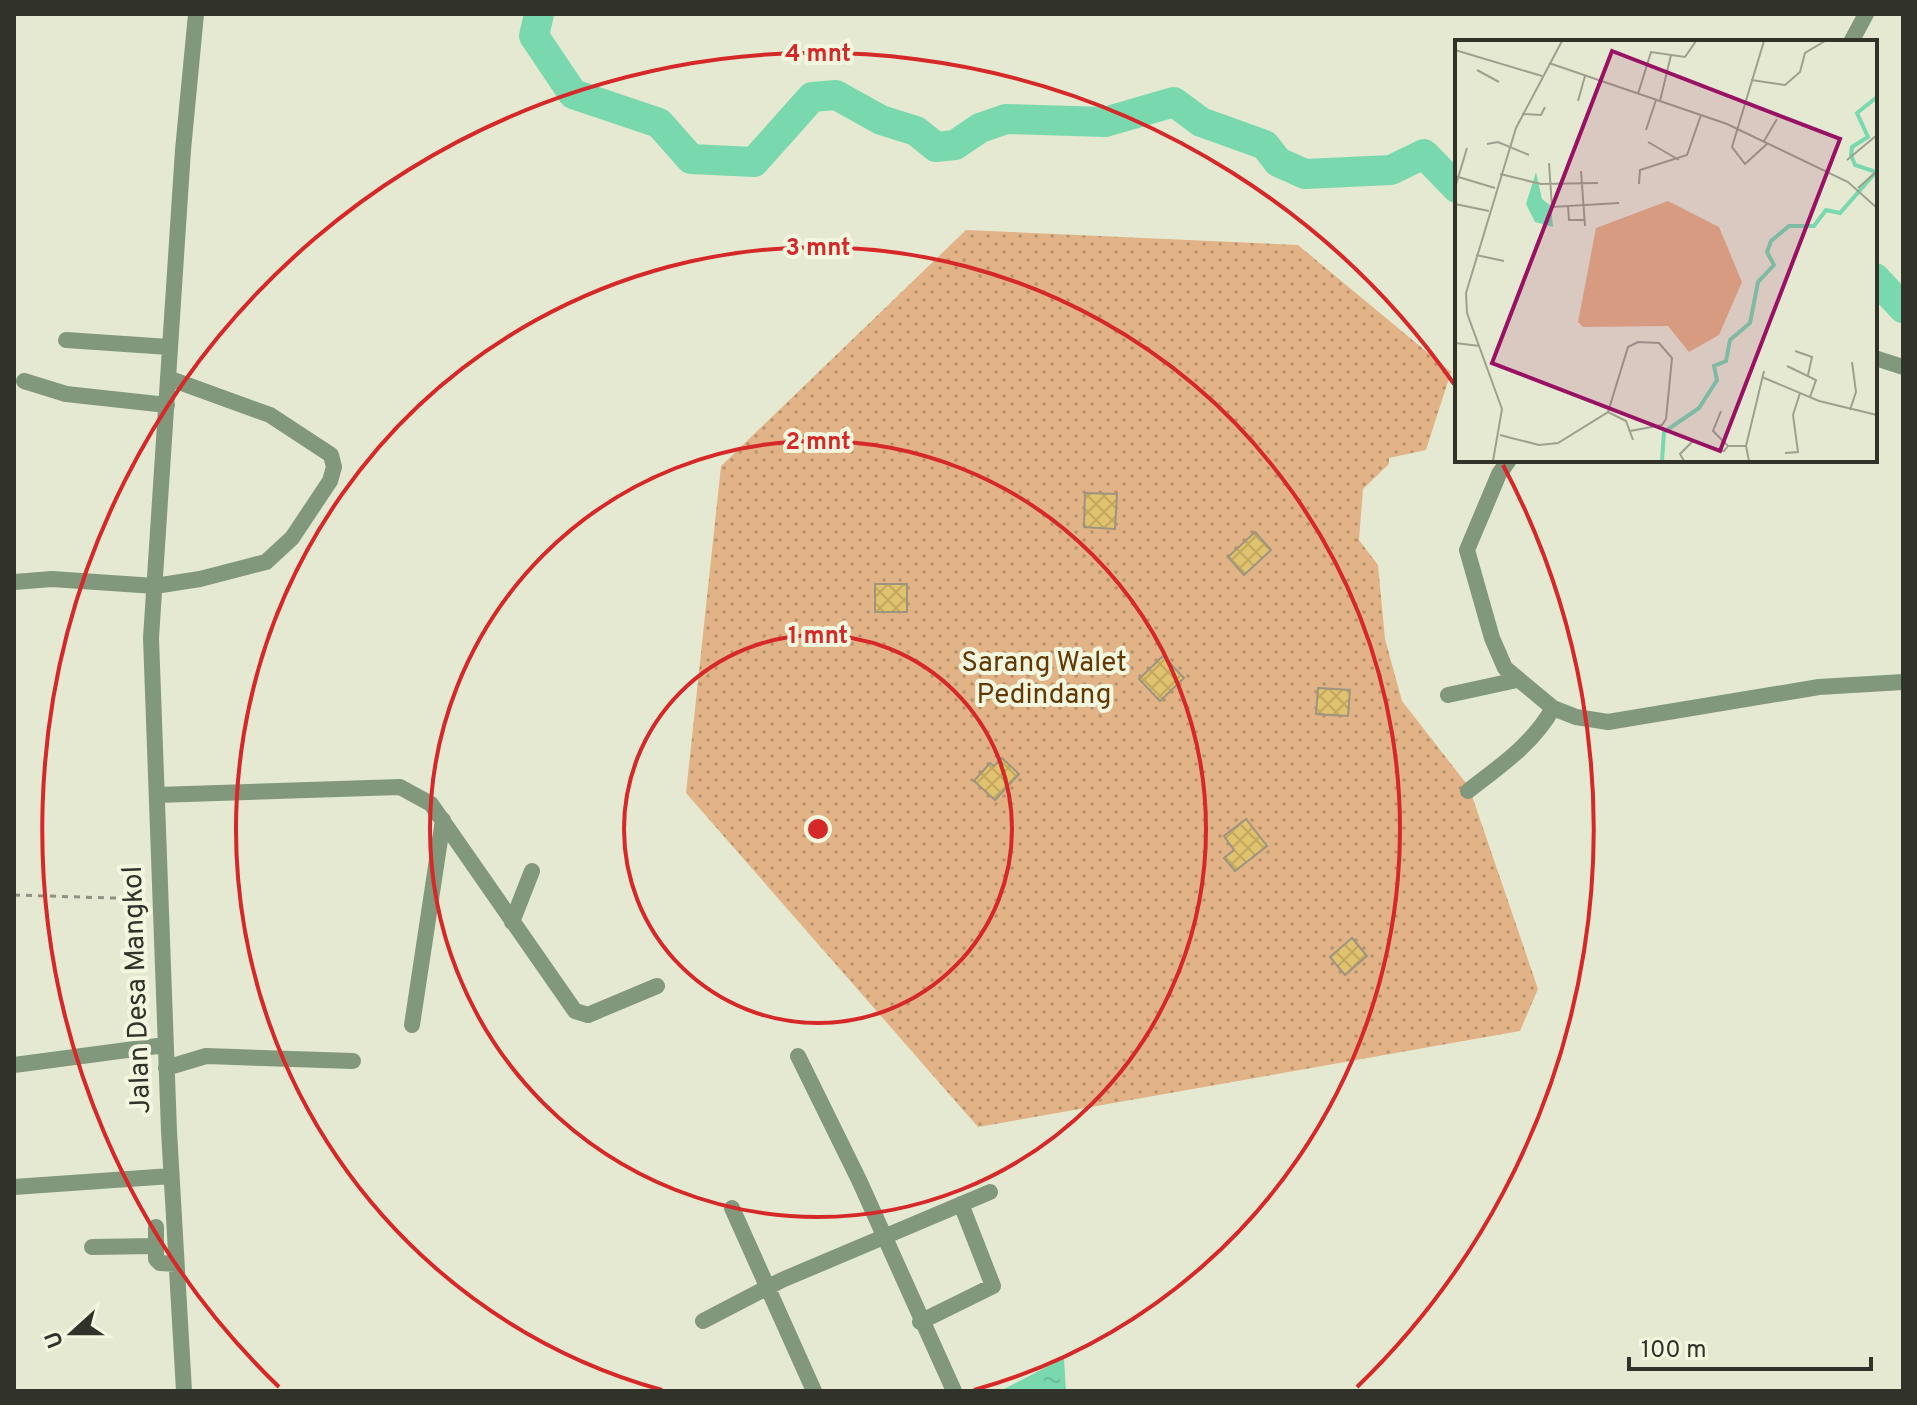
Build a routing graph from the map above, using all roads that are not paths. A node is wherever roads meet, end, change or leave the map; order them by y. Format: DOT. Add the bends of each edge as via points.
graph roads {
  1 [pos="196,14"];
  2 [pos="1866,14"];
  3 [pos="1852,40"];
  4 [pos="66,340"];
  5 [pos="169,347"];
  6 [pos="1877,359"];
  7 [pos="1903,367"];
  8 [pos="168,378"];
  9 [pos="24,381"];
  10 [pos="167,405"];
  11 [pos="1508,462"];
  12 [pos="14,582"];
  13 [pos="155,586"];
  14 [pos="1517,680"];
  15 [pos="1903,682"];
  16 [pos="1448,695"];
  17 [pos="1553,708"];
  18 [pos="1468,791"];
  19 [pos="157,795"];
  20 [pos="443,820"];
  21 [pos="532,871"];
  22 [pos="512,922"];
  23 [pos="657,986"];
  24 [pos="412,1025"];
  25 [pos="165,1045"];
  26 [pos="798,1056"];
  27 [pos="353,1061"];
  28 [pos="14,1065"];
  29 [pos="166,1068"];
  30 [pos="171,1176"];
  31 [pos="14,1187"];
  32 [pos="990,1192"];
  33 [pos="961,1204"];
  34 [pos="732,1208"];
  35 [pos="156,1227"];
  36 [pos="886,1237"];
  37 [pos="156,1246"];
  38 [pos="92,1247"];
  39 [pos="176,1264"];
  40 [pos="766,1288"];
  41 [pos="703,1321"];
  42 [pos="920,1322"];
  43 [pos="184,1391"];
  44 [pos="814,1391"];
  45 [pos="954,1391"];
  1 -- 5 [label="street, Jalan Desa Mangkol"];
  2 -- 3 [label="street"];
  4 -- 5 [label="street"];
  5 -- 8 [label="street, Jalan Desa Mangkol"];
  6 -- 7 [label="street"];
  8 -- 10 [label="street, Jalan Desa Mangkol"];
  8 -- 13 [label="street" via="270,415 319,445 331,455 334,467 292,538 266,562"];
  9 -- 10 [label="street" via="66,394"];
  10 -- 13 [label="street, Jalan Desa Mangkol"];
  11 -- 14 [label="street" via="1467,550 1492,638 1505,668"];
  12 -- 13 [label="street" via="52,579"];
  13 -- 19 [label="street, Jalan Desa Mangkol" via="151,638"];
  14 -- 16 [label="street"];
  14 -- 17 [label="street"];
  15 -- 17 [label="street" via="1819,687 1608,722"];
  17 -- 18 [label="street" via="1519,751"];
  19 -- 20 [label="street" via="400,787 431,804"];
  19 -- 25 [label="street, Jalan Desa Mangkol"];
  20 -- 22 [label="street"];
  20 -- 24 [label="street"];
  21 -- 22 [label="street"];
  22 -- 23 [label="street" via="581,1014"];
  25 -- 28 [label="street"];
  25 -- 29 [label="street, Jalan Desa Mangkol"];
  26 -- 36 [label="street"];
  27 -- 29 [label="street" via="206,1056"];
  29 -- 30 [label="street, Jalan Desa Mangkol"];
  30 -- 31 [label="street"];
  30 -- 39 [label="street, Jalan Desa Mangkol"];
  32 -- 33 [label="street"];
  33 -- 36 [label="street"];
  33 -- 42 [label="street" via="993,1286"];
  34 -- 40 [label="street"];
  35 -- 37 [label="street"];
  36 -- 40 [label="street"];
  36 -- 42 [label="street"];
  37 -- 38 [label="street"];
  37 -- 39 [label="street" via="160,1263"];
  39 -- 43 [label="street, Jalan Desa Mangkol"];
  40 -- 41 [label="street"];
  40 -- 44 [label="street"];
  42 -- 45 [label="street"];
}
